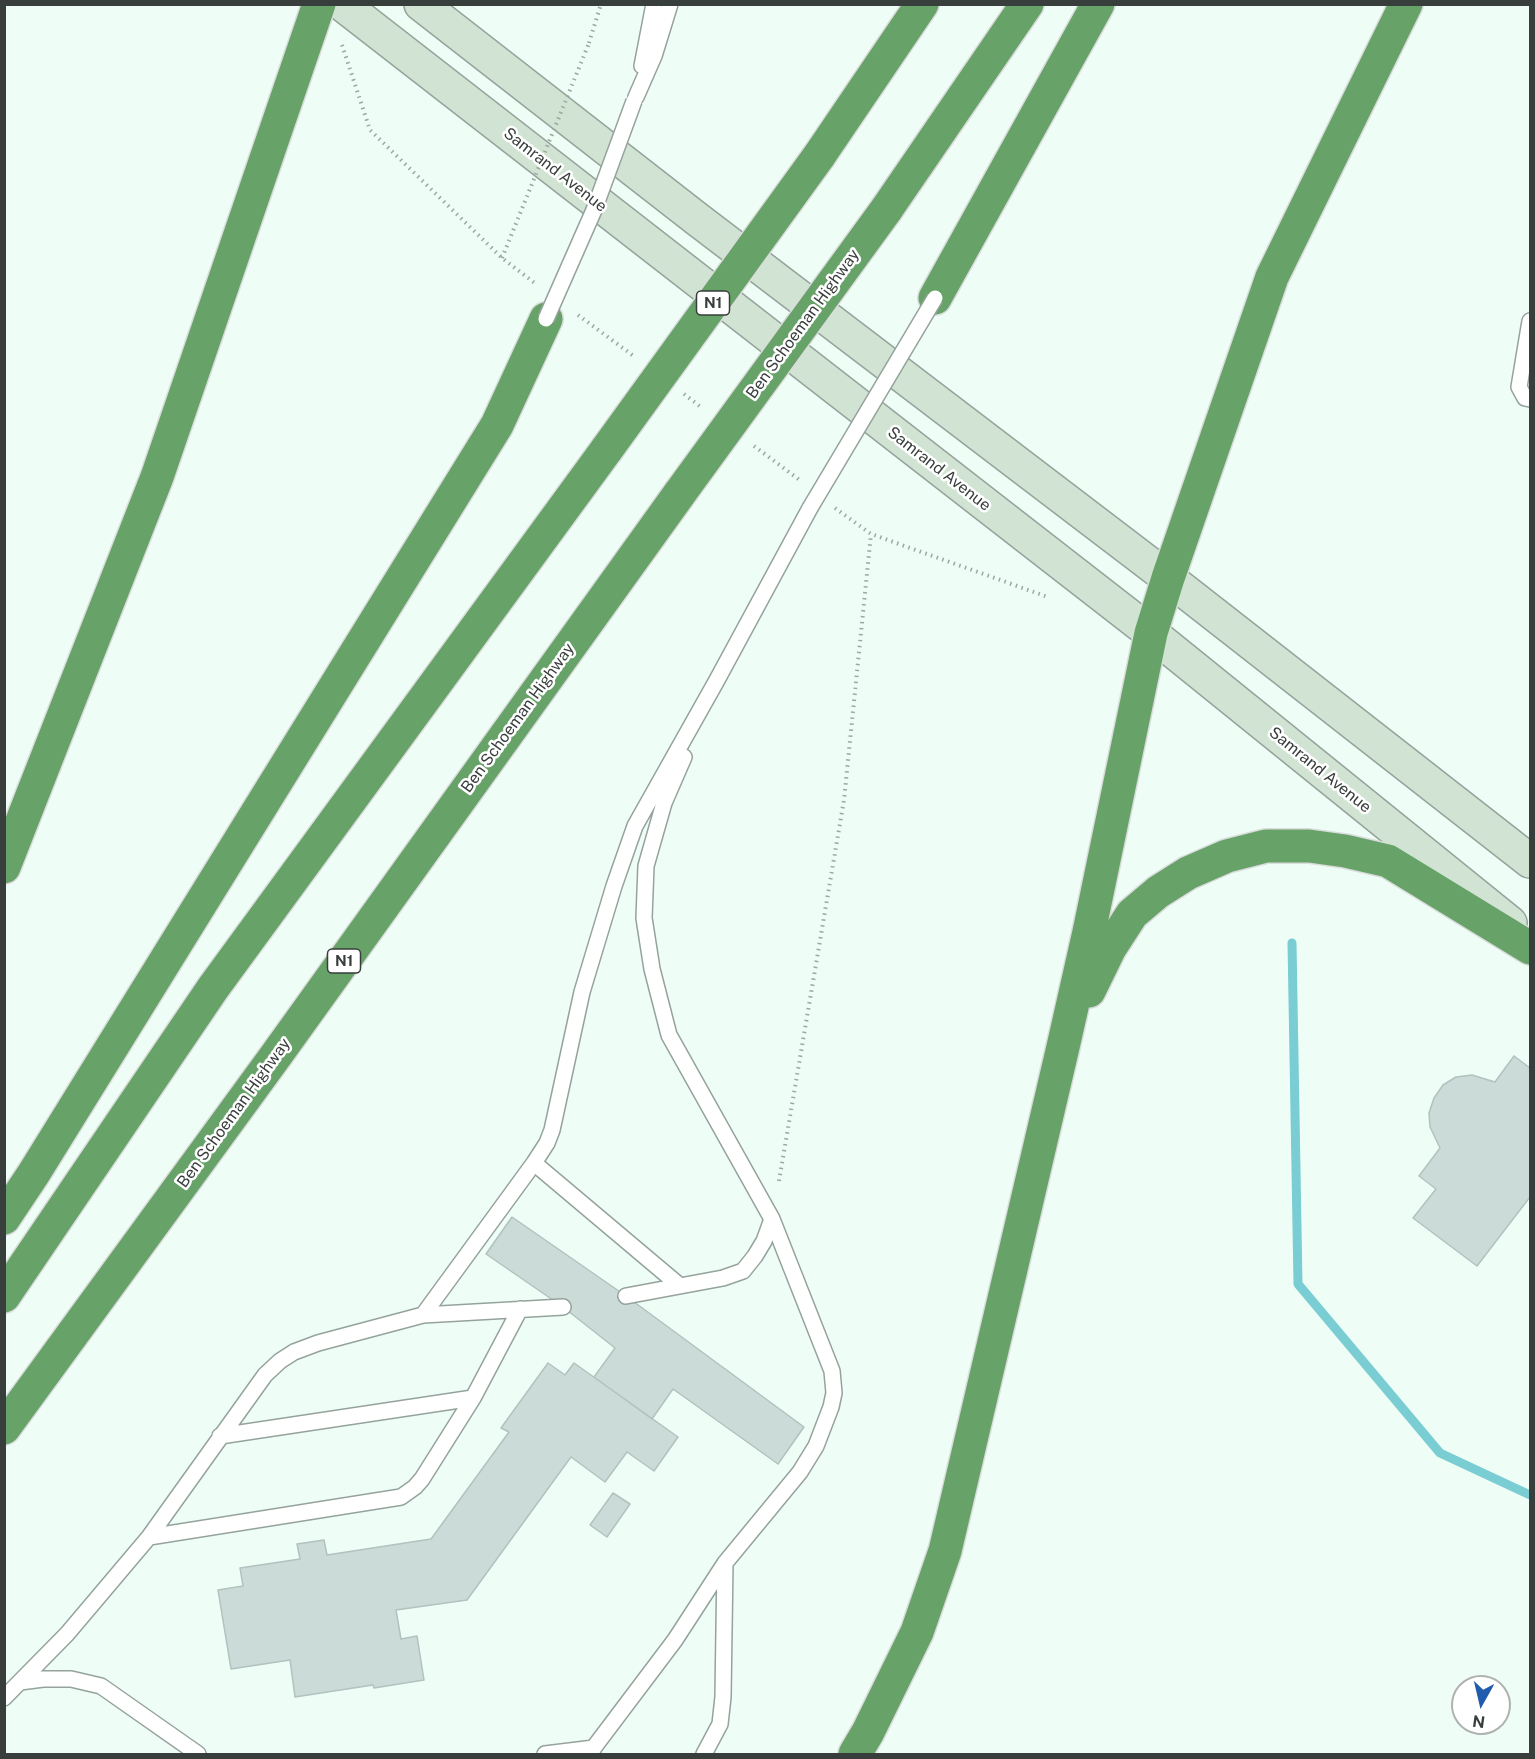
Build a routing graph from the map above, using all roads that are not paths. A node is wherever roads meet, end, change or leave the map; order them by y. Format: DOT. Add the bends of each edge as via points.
graph roads {
  1 [pos="319,4"];
  2 [pos="342,4"];
  3 [pos="421,4"];
  4 [pos="654,4"];
  5 [pos="670,4"];
  6 [pos="922,4"];
  7 [pos="1027,4"];
  8 [pos="1098,4"];
  9 [pos="1406,4"];
  10 [pos="635,99"];
  11 [pos="936,298"];
  12 [pos="546,319"];
  13 [pos="1530,321"];
  14 [pos="1530,399"];
  15 [pos="1168,578"];
  16 [pos="1151,633"];
  17 [pos="717,680"];
  18 [pos="1530,861"];
  19 [pos="4,867"];
  20 [pos="1530,940"];
  21 [pos="1530,948"];
  22 [pos="1063,1047"];
  23 [pos="534,1164"];
  24 [pos="4,1218"];
  25 [pos="772,1219"];
  26 [pos="680,1286"];
  27 [pos="4,1296"];
  28 [pos="626,1296"];
  29 [pos="563,1307"];
  30 [pos="520,1309"];
  31 [pos="423,1315"];
  32 [pos="473,1398"];
  33 [pos="4,1428"];
  34 [pos="220,1436"];
  35 [pos="149,1537"];
  36 [pos="725,1563"];
  37 [pos="20,1682"];
  38 [pos="4,1698"];
  39 [pos="592,1751"];
  40 [pos="198,1755"];
  41 [pos="545,1755"];
  42 [pos="704,1755"];
  43 [pos="855,1755"];
  1 -- 19 [label="highway" via="158,477"];
  2 -- 16 [label="main road, Samrand Avenue"];
  3 -- 15 [label="main road"];
  4 -- 10 [label="lane"];
  5 -- 10 [label="lane"];
  6 -- 27 [label="highway, N1, bridge" via="819,156 213,988"];
  7 -- 33 [label="highway, Ben Schoeman Highway / N1, bridge" via="886,210"];
  8 -- 11 [label="highway"];
  9 -- 15 [label="highway" via="1272,277"];
  10 -- 12 [label="lane, bridge" via="594,210"];
  11 -- 17 [label="lane, bridge" via="810,508"];
  12 -- 24 [label="highway" via="497,425"];
  13 -- 14 [label="lane" via="1519,387 1525,398"];
  15 -- 16 [label="highway"];
  15 -- 18 [label="main road"];
  16 -- 20 [label="main road, Samrand Avenue"];
  16 -- 22 [label="highway"];
  17 -- 23 [label="lane" via="635,826 582,992 552,1130"];
  17 -- 25 [label="lane" via="664,803 646,866 644,918 669,1035"];
  21 -- 22 [label="highway" via="1388,861 1309,846 1266,846 1227,856 1188,873 1132,914 1110,948"];
  22 -- 43 [label="highway" via="945,1551 917,1632"];
  23 -- 26 [label="lane"];
  23 -- 31 [label="lane"];
  25 -- 26 [label="lane" via="764,1241 743,1271"];
  25 -- 36 [label="lane" via="832,1371 834,1393 816,1446 800,1472"];
  26 -- 28 [label="lane"];
  29 -- 30 [label="lane"];
  30 -- 31 [label="lane"];
  30 -- 32 [label="lane"];
  31 -- 34 [label="lane" via="294,1352 265,1375"];
  32 -- 34 [label="lane"];
  32 -- 35 [label="lane" via="422,1479 401,1497"];
  34 -- 35 [label="lane"];
  35 -- 37 [label="lane" via="67,1634"];
  36 -- 39 [label="lane" via="675,1640"];
  36 -- 42 [label="lane" via="723,1697 720,1724"];
  37 -- 38 [label="lane"];
  37 -- 40 [label="lane" via="71,1679 101,1686"];
  39 -- 41 [label="lane"];
}
